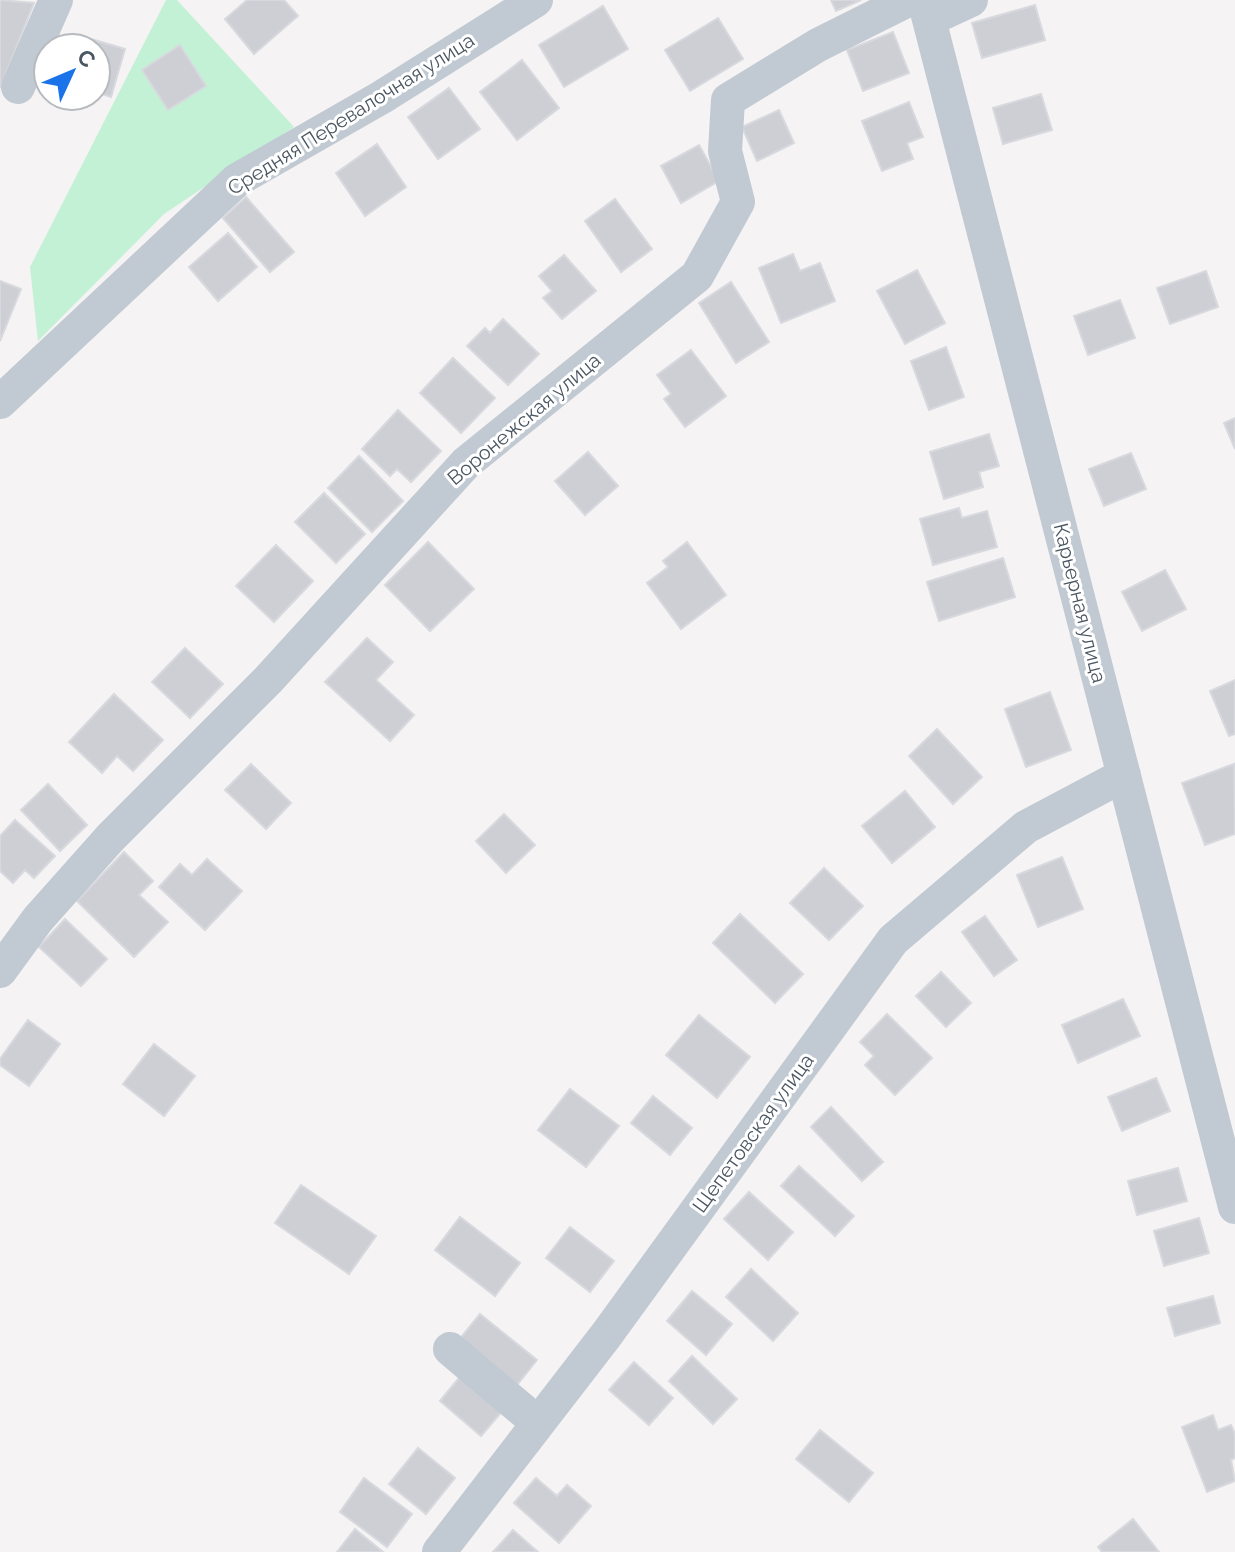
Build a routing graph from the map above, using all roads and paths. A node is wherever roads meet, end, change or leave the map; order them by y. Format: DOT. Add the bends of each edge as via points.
graph roads {
  1 [pos="56,0"];
  2 [pos="536,0"];
  3 [pos="971,0"];
  4 [pos="921,6"];
  5 [pos="18,87"];
  6 [pos="0,402"];
  7 [pos="1124,775"];
  8 [pos="0,971"];
  9 [pos="1235,1207"];
  10 [pos="450,1349"];
  11 [pos="538,1423"];
  12 [pos="439,1552"];
  1 -- 5 [label="street"];
  2 -- 6 [label="street, Средняя Перевалочная улица" via="237,180"];
  3 -- 4 [label="street"];
  4 -- 7 [label="street, Карьерная улица"];
  4 -- 8 [label="street, Воронежская улица" via="818,45 728,100 725,151 738,202 697,276 466,463 268,680 111,837"];
  7 -- 9 [label="street, Карьерная улица"];
  7 -- 11 [label="street, Щепетовская улица" via="1026,827 893,940"];
  10 -- 11 [label="street"];
  11 -- 12 [label="street, Щепетовская улица"];
}
